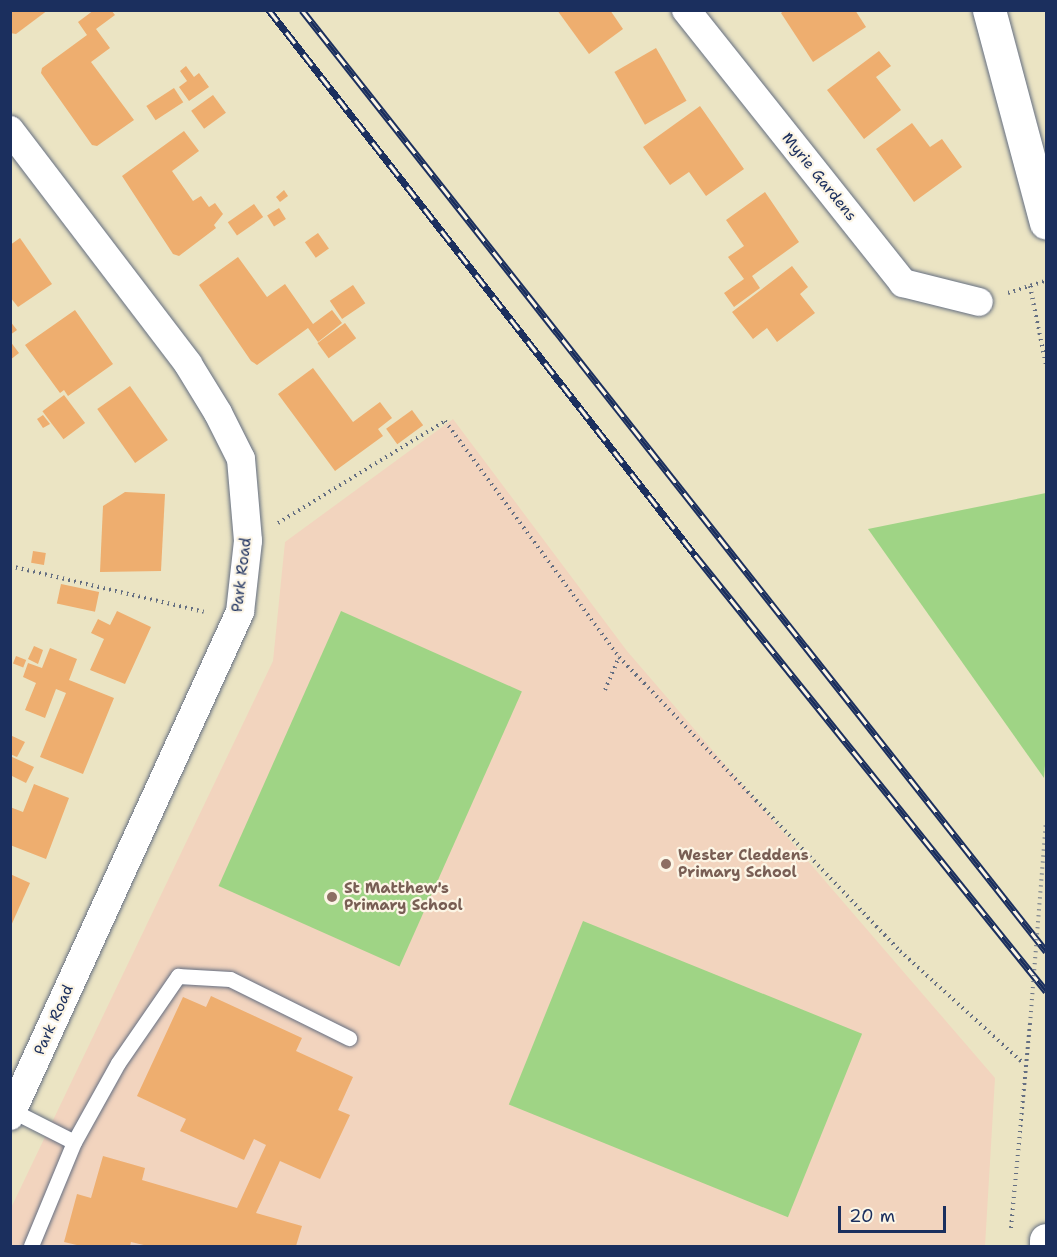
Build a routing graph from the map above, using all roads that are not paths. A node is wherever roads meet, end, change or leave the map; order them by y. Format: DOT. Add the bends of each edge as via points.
graph roads {
  1 [pos="686,10"];
  2 [pos="990,10"];
  3 [pos="10,130"];
  4 [pos="1046,213"];
  5 [pos="979,302"];
  6 [pos="349,1038"];
  7 [pos="12,1114"];
  8 [pos="74,1142"];
  9 [pos="1047,1240"];
  10 [pos="30,1246"];
  11 [pos="1046,1246"];
  1 -- 5 [label="street, Myrie Gardens" via="903,283"];
  2 -- 4 [label="street"];
  3 -- 7 [label="street, Park Road" via="188,364 218,413 241,459 248,541 236,620"];
  6 -- 8 [label="lane" via="230,979 178,976 118,1063"];
  7 -- 8 [label="lane"];
  8 -- 10 [label="lane"];
  9 -- 11 [label="street"];
}
